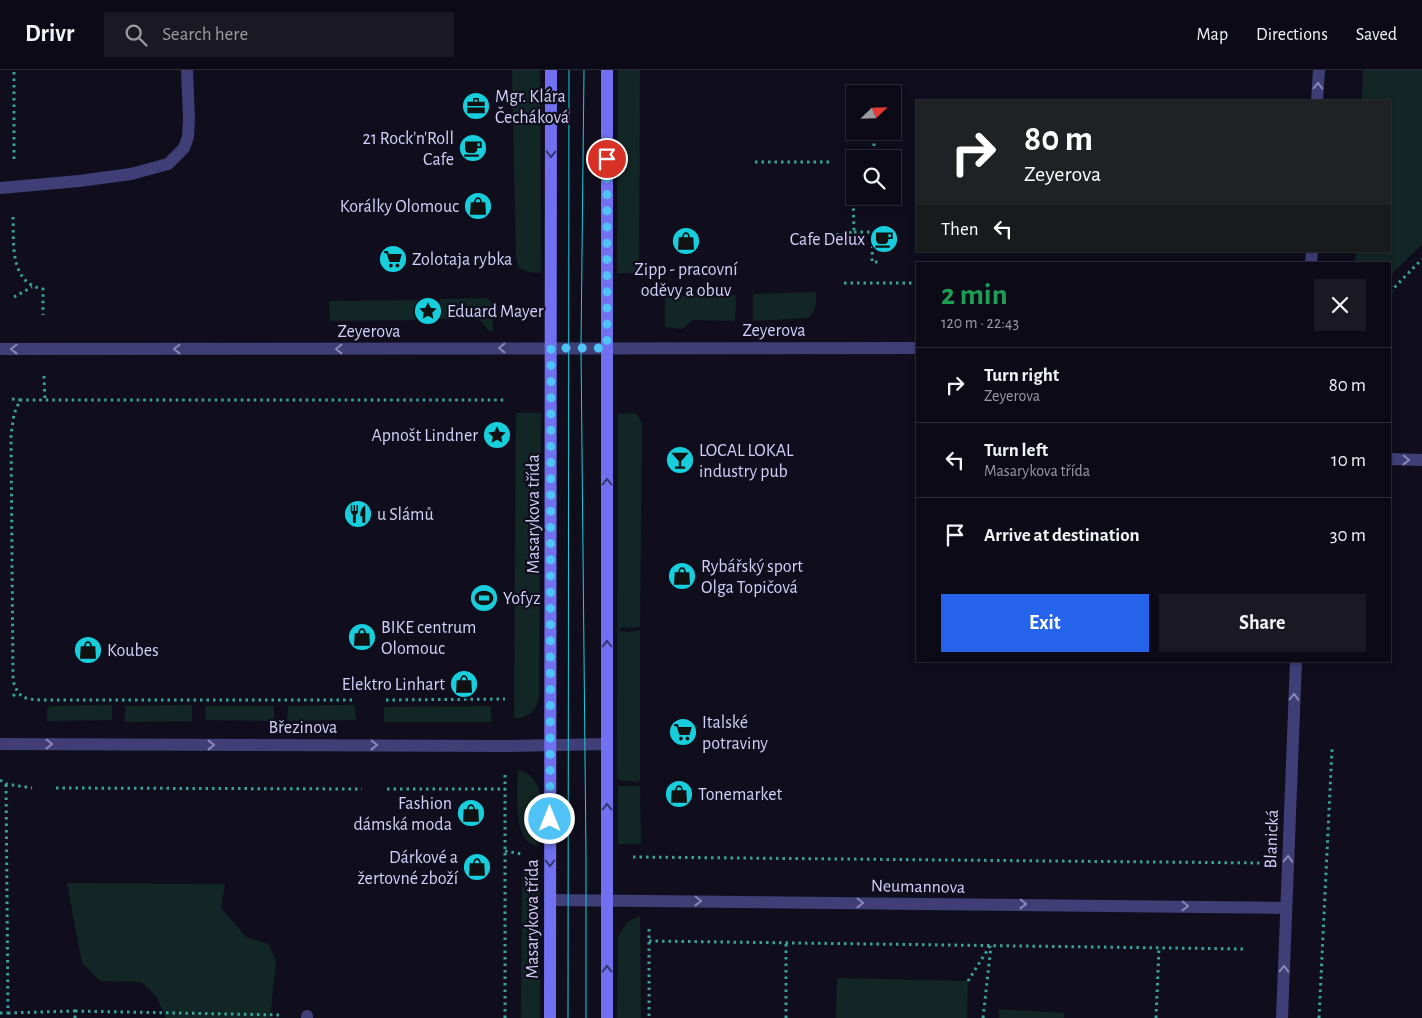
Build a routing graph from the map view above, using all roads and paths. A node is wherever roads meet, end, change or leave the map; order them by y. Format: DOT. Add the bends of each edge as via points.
graph roads {
  1 [pos="14,70"];
  2 [pos="187,70"];
  3 [pos="551,70"];
  4 [pos="607,70"];
  5 [pos="1319,70"];
  6 [pos="1317,100"];
  7 [pos="755,162"];
  8 [pos="831,162"];
  9 [pos="14,165"];
  10 [pos="0,188"];
  11 [pos="853,205"];
  12 [pos="13,217"];
  13 [pos="854,232"];
  14 [pos="830,236"];
  15 [pos="1422,259"];
  16 [pos="878,262"];
  17 [pos="844,283"];
  18 [pos="916,283"];
  19 [pos="32,288"];
  20 [pos="1391,291"];
  21 [pos="14,297"];
  22 [pos="43,315"];
  23 [pos="551,348"];
  24 [pos="607,348"];
  25 [pos="916,348"];
  26 [pos="0,349"];
  27 [pos="44,373"];
  28 [pos="12,399"];
  29 [pos="20,400"];
  30 [pos="45,400"];
  31 [pos="505,400"];
  32 [pos="1391,459"];
  33 [pos="1422,460"];
  34 [pos="1296,662"];
  35 [pos="18,692"];
  36 [pos="13,696"];
  37 [pos="505,699"];
  38 [pos="352,700"];
  39 [pos="386,700"];
  40 [pos="0,744"];
  41 [pos="607,744"];
  42 [pos="550,745"];
  43 [pos="1332,749"];
  44 [pos="505,766"];
  45 [pos="0,780"];
  46 [pos="6,784"];
  47 [pos="32,788"];
  48 [pos="56,788"];
  49 [pos="362,789"];
  50 [pos="386,789"];
  51 [pos="505,789"];
  52 [pos="626,857"];
  53 [pos="1288,863"];
  54 [pos="550,900"];
  55 [pos="607,900"];
  56 [pos="649,900"];
  57 [pos="1286,908"];
  58 [pos="649,941"];
  59 [pos="786,943"];
  60 [pos="991,946"];
  61 [pos="1159,948"];
  62 [pos="1244,948"];
  63 [pos="968,981"];
  64 [pos="75,1011"];
  65 [pos="0,1013"];
  66 [pos="8,1013"];
  67 [pos="307,1017"];
  68 [pos="75,1018"];
  69 [pos="505,1018"];
  70 [pos="550,1018"];
  71 [pos="606,1018"];
  72 [pos="649,1018"];
  73 [pos="786,1018"];
  74 [pos="983,1018"];
  75 [pos="1156,1018"];
  76 [pos="1282,1018"];
  77 [pos="1319,1018"];
  1 -- 9 [label="path"];
  2 -- 10 [label="street" via="188,137 184,148 168,164 131,174"];
  3 -- 23 [label="street, Masarykova třída, one-way"];
  4 -- 24 [label="street"];
  6 -- 5 [label="street, one-way"];
  7 -- 8 [label="path"];
  11 -- 13 [label="path"];
  12 -- 19 [label="path" via="15,259 19,273"];
  13 -- 14 [label="path"];
  13 -- 16 [label="path" via="873,232 872,262"];
  15 -- 20 [label="path"];
  17 -- 18 [label="path"];
  19 -- 21 [label="path"];
  19 -- 22 [label="path" via="43,289"];
  23 -- 24 [label="street, Zeyerova"];
  23 -- 26 [label="street, Zeyerova, one-way"];
  23 -- 42 [label="street, Masarykova třída"];
  24 -- 25 [label="street, Zeyerova"];
  41 -- 24 [label="street, one-way"];
  27 -- 30 [label="path"];
  28 -- 29 [label="path"];
  29 -- 30 [label="path"];
  29 -- 35 [label="path" via="11,435 13,680"];
  30 -- 31 [label="path"];
  32 -- 33 [label="street, one-way"];
  53 -- 34 [label="street, Blanická, one-way"];
  35 -- 36 [label="path"];
  35 -- 38 [label="path" via="25,698 42,700"];
  37 -- 39 [label="path"];
  40 -- 42 [label="street, Březinova, one-way"];
  41 -- 42 [label="street, Březinova"];
  55 -- 41 [label="street, one-way"];
  42 -- 54 [label="street, Masarykova třída, one-way"];
  43 -- 77 [label="path"];
  44 -- 51 [label="path"];
  45 -- 46 [label="path"];
  46 -- 47 [label="path"];
  46 -- 66 [label="path"];
  48 -- 49 [label="path"];
  50 -- 51 [label="path"];
  51 -- 69 [label="path"];
  52 -- 53 [label="path"];
  53 -- 57 [label="street, Blanická"];
  54 -- 55 [label="street, Neumannova"];
  54 -- 70 [label="street, Masarykova třída"];
  55 -- 56 [label="street, Neumannova"];
  71 -- 55 [label="street, one-way"];
  56 -- 57 [label="street, Neumannova, one-way"];
  56 -- 58 [label="path"];
  76 -- 57 [label="street, Blanická, one-way"];
  58 -- 59 [label="path"];
  58 -- 72 [label="path"];
  59 -- 60 [label="path"];
  59 -- 73 [label="path"];
  60 -- 61 [label="path"];
  60 -- 63 [label="path"];
  60 -- 74 [label="path"];
  61 -- 62 [label="path"];
  61 -- 75 [label="path"];
  64 -- 66 [label="path"];
  64 -- 67 [label="path"];
  64 -- 68 [label="path"];
  65 -- 66 [label="path"];
}
